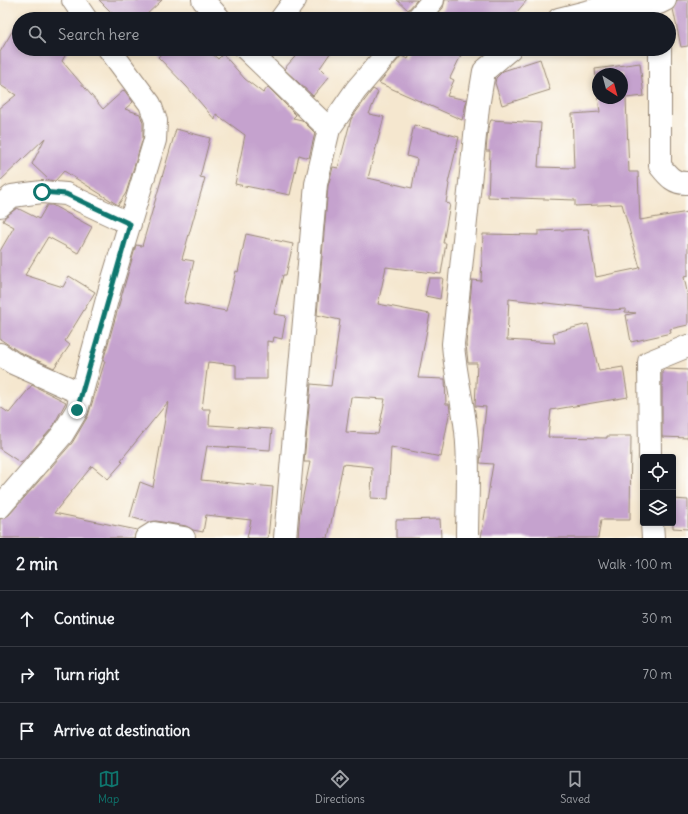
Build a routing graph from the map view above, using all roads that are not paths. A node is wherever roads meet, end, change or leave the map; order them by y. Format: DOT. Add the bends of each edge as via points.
graph roads {
  1 [pos="73,0"];
  2 [pos="203,0"];
  3 [pos="295,0"];
  4 [pos="433,0"];
  5 [pos="661,7"];
  6 [pos="81,12"];
  7 [pos="214,12"];
  8 [pos="286,12"];
  9 [pos="423,12"];
  10 [pos="586,12"];
  11 [pos="114,56"];
  12 [pos="256,56"];
  13 [pos="385,56"];
  14 [pos="502,56"];
  15 [pos="660,56"];
  16 [pos="329,129"];
  17 [pos="688,183"];
  18 [pos="0,206"];
  19 [pos="130,224"];
  20 [pos="688,346"];
  21 [pos="0,354"];
  22 [pos="80,393"];
  23 [pos="650,454"];
  24 [pos="0,507"];
  25 [pos="652,526"];
  26 [pos="146,538"];
  27 [pos="184,538"];
  28 [pos="285,538"];
  29 [pos="467,538"];
  30 [pos="653,538"];
  1 -- 6 [label="street"];
  2 -- 7 [label="street"];
  3 -- 8 [label="street"];
  4 -- 9 [label="street"];
  5 -- 10 [label="street" via="610,6"];
  11 -- 19 [label="street" via="150,104 156,121 155,140"];
  12 -- 16 [label="street"];
  13 -- 16 [label="street" via="356,90"];
  14 -- 29 [label="street" via="484,71 453,344 454,366 468,451"];
  15 -- 17 [label="street" via="660,166 670,178 680,183"];
  16 -- 28 [label="street" via="316,184"];
  18 -- 19 [label="street" via="12,196 42,192 66,194"];
  19 -- 22 [label="street"];
  20 -- 23 [label="street" via="649,362"];
  21 -- 22 [label="street" via="13,363"];
  22 -- 24 [label="street" via="77,410 62,435"];
  25 -- 30 [label="street"];
  26 -- 27 [label="street" via="154,533"];
}
